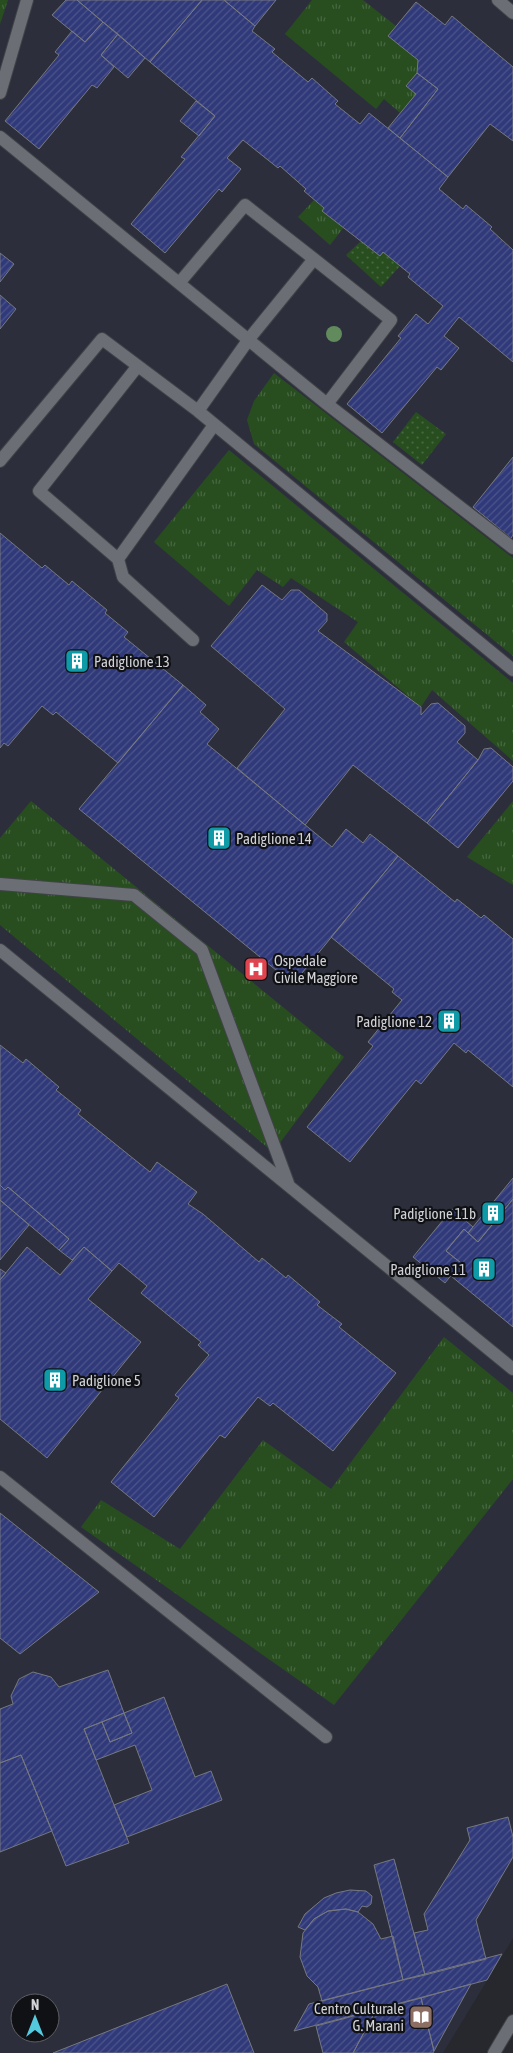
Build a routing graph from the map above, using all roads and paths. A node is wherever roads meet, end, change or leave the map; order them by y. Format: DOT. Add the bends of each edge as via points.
graph roads {
  1 [pos="27,0"];
  2 [pos="498,0"];
  3 [pos="513,13"];
  4 [pos="0,93"];
  5 [pos="0,137"];
  6 [pos="314,259"];
  7 [pos="180,282"];
  8 [pos="248,339"];
  9 [pos="137,367"];
  10 [pos="328,404"];
  11 [pos="198,411"];
  12 [pos="214,425"];
  13 [pos="0,462"];
  14 [pos="513,548"];
  15 [pos="118,559"];
  16 [pos="193,640"];
  17 [pos="513,670"];
  18 [pos="0,884"];
  19 [pos="0,950"];
  20 [pos="288,1186"];
  21 [pos="513,1369"];
  22 [pos="0,1477"];
  23 [pos="326,1737"];
  24 [pos="513,2021"];
  25 [pos="494,2053"];
  1 -- 4 [label="street"];
  2 -- 3 [label="street"];
  5 -- 7 [label="street"];
  6 -- 7 [label="street" via="246,205"];
  6 -- 8 [label="street"];
  6 -- 10 [label="street" via="391,320"];
  7 -- 8 [label="street"];
  8 -- 10 [label="street"];
  8 -- 11 [label="street"];
  9 -- 11 [label="street"];
  9 -- 13 [label="street" via="102,339"];
  9 -- 15 [label="street" via="39,490"];
  10 -- 14 [label="street"];
  11 -- 12 [label="street"];
  12 -- 15 [label="street"];
  12 -- 17 [label="street"];
  15 -- 16 [label="street" via="123,578"];
  18 -- 20 [label="street" via="134,895 202,950"];
  19 -- 20 [label="street"];
  20 -- 21 [label="street"];
  22 -- 23 [label="street"];
  24 -- 25 [label="street"];
}
